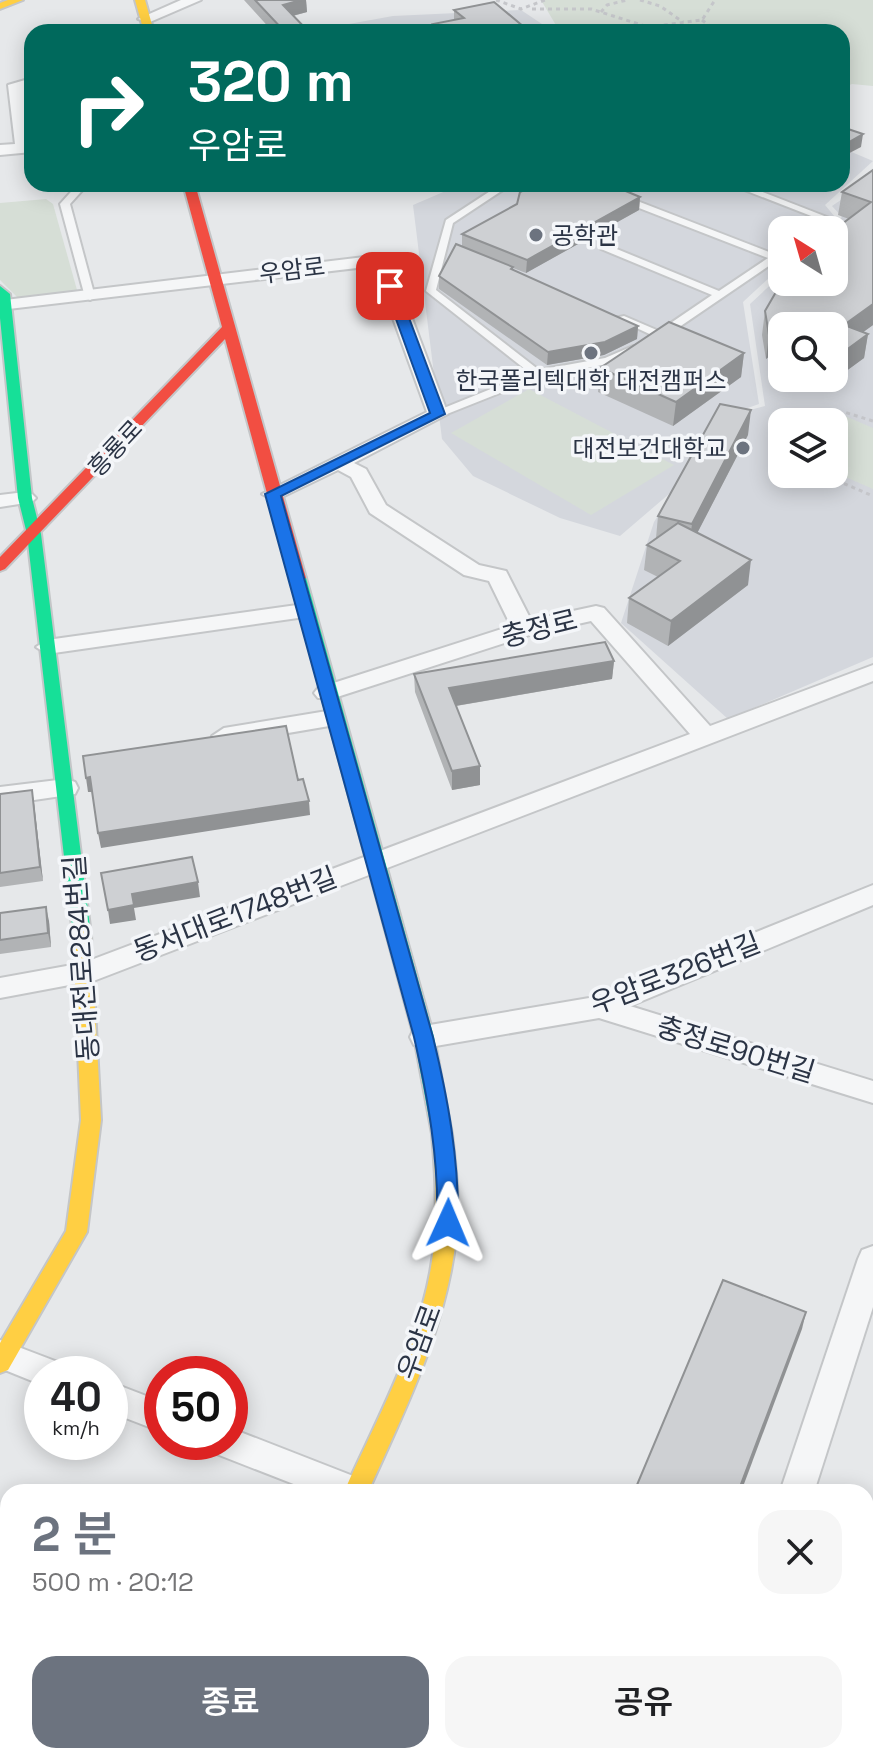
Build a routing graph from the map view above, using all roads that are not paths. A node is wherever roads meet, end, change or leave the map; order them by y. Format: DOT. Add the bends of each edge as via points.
graph roads {
  1 [pos="18,0"];
  2 [pos="140,0"];
  3 [pos="194,0"];
  4 [pos="0,6"];
  5 [pos="146,24"];
  6 [pos="151,24"];
  7 [pos="24,148"];
  8 [pos="0,150"];
  9 [pos="76,192"];
  10 [pos="191,192"];
  11 [pos="495,192"];
  12 [pos="755,192"];
  13 [pos="615,195"];
  14 [pos="819,216"];
  15 [pos="443,245"];
  16 [pos="604,247"];
  17 [pos="457,251"];
  18 [pos="768,251"];
  19 [pos="768,262"];
  20 [pos="215,279"];
  21 [pos="720,295"];
  22 [pos="90,297"];
  23 [pos="3,298"];
  24 [pos="602,311"];
  25 [pos="228,328"];
  26 [pos="660,335"];
  27 [pos="537,374"];
  28 [pos="8,387"];
  29 [pos="438,414"];
  30 [pos="337,462"];
  31 [pos="273,494"];
  32 [pos="25,498"];
  33 [pos="0,501"];
  34 [pos="34,534"];
  35 [pos="0,566"];
  36 [pos="304,611"];
  37 [pos="524,629"];
  38 [pos="47,647"];
  39 [pos="868,682"];
  40 [pos="326,693"];
  41 [pos="333,718"];
  42 [pos="705,736"];
  43 [pos="198,740"];
  44 [pos="93,757"];
  45 [pos="62,762"];
  46 [pos="66,788"];
  47 [pos="0,796"];
  48 [pos="376,859"];
  49 [pos="873,894"];
  50 [pos="86,973"];
  51 [pos="0,988"];
  52 [pos="599,1007"];
  53 [pos="424,1037"];
  54 [pos="873,1092"];
  55 [pos="873,1259"];
  56 [pos="2,1358"];
  57 [pos="24,1365"];
  58 [pos="248,1451"];
  59 [pos="334,1484"];
  60 [pos="359,1484"];
  61 [pos="800,1484"];
  1 -- 4 [label="main road"];
  2 -- 5 [label="main road"];
  3 -- 6 [label="street"];
  7 -- 8 [label="street"];
  9 -- 22 [label="lane" via="65,204"];
  10 -- 20 [label="main road, 우암로"];
  11 -- 15 [label="lane" via="449,222"];
  12 -- 14 [label="lane"];
  13 -- 18 [label="lane"];
  15 -- 17 [label="lane"];
  15 -- 27 [label="lane" via="431,291"];
  16 -- 21 [label="lane"];
  19 -- 21 [label="lane"];
  20 -- 22 [label="street, 우암로"];
  20 -- 25 [label="main road, 우암로"];
  20 -- 29 [label="street, 우암로" via="381,260"];
  21 -- 26 [label="lane"];
  22 -- 23 [label="street, 우암로"];
  23 -- 28 [label="main road, 동대전로284번길"];
  24 -- 26 [label="lane"];
  25 -- 31 [label="main road, 우암로"];
  25 -- 34 [label="main road, 흥룡로"];
  26 -- 27 [label="lane" via="608,361"];
  27 -- 29 [label="lane"];
  28 -- 32 [label="main road, 동대전로284번길"];
  29 -- 30 [label="street"];
  30 -- 31 [label="street"];
  30 -- 37 [label="street" via="359,473 377,509 472,570 498,576"];
  31 -- 36 [label="main road, 우암로"];
  32 -- 33 [label="street"];
  32 -- 34 [label="main road, 동대전로284번길"];
  34 -- 35 [label="main road, 흥룡로"];
  34 -- 38 [label="main road, 동대전로284번길"];
  36 -- 38 [label="street"];
  36 -- 40 [label="main road, 우암로"];
  37 -- 40 [label="street, 충정로"];
  37 -- 42 [label="street, 충정로" via="596,613"];
  38 -- 45 [label="main road, 동대전로284번길"];
  39 -- 42 [label="street"];
  40 -- 41 [label="main road, 우암로"];
  41 -- 43 [label="street"];
  41 -- 48 [label="main road, 우암로"];
  42 -- 48 [label="street"];
  44 -- 45 [label="street"];
  45 -- 46 [label="main road, 동대전로284번길"];
  46 -- 47 [label="street"];
  46 -- 50 [label="main road, 동대전로284번길"];
  48 -- 50 [label="street, 동서대로1748번길"];
  48 -- 53 [label="main road, 우암로"];
  49 -- 52 [label="street, 우암로326번길"];
  50 -- 51 [label="street, 동서대로1748번길"];
  50 -- 56 [label="main road, 동대전로284번길" via="91,1120 76,1232"];
  52 -- 53 [label="street, 우암로326번길"];
  52 -- 54 [label="street, 충정로90번길"];
  53 -- 60 [label="main road, 우암로" via="449,1177 447,1247 430,1324"];
  55 -- 61 [label="street"];
  56 -- 57 [label="street"];
  58 -- 59 [label="street"];
}
